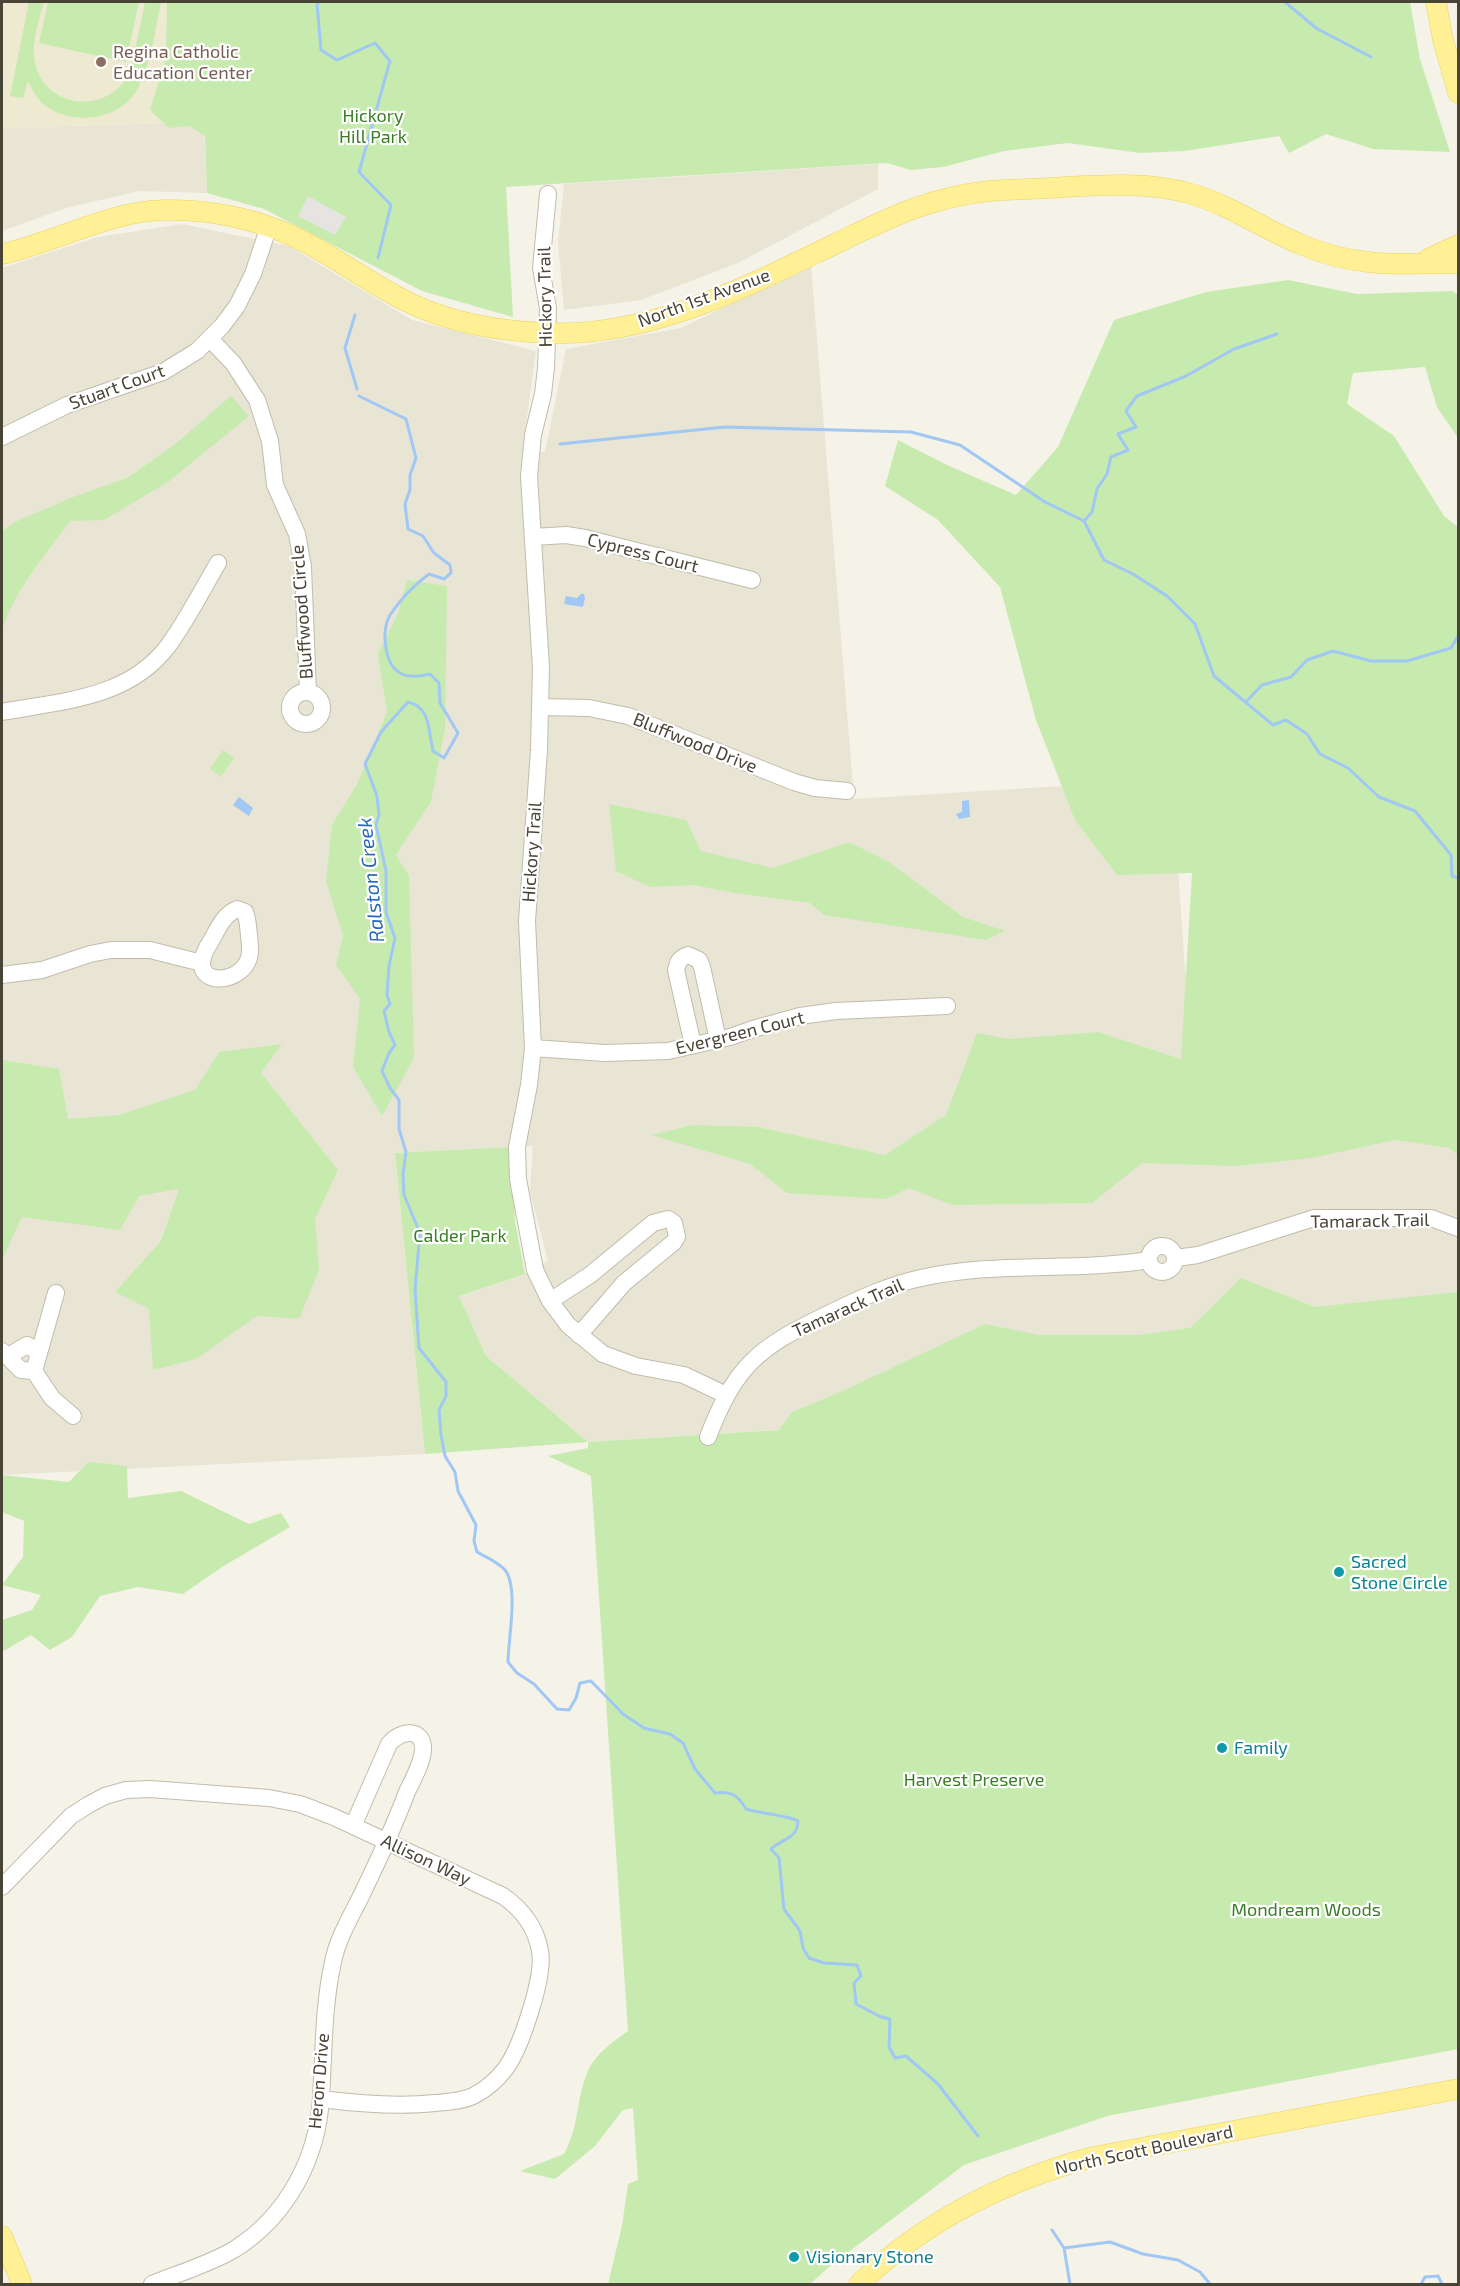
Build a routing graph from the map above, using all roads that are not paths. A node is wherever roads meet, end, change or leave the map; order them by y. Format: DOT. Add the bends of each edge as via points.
graph roads {
  1 [pos="1436,2"];
  2 [pos="1458,93"];
  3 [pos="548,194"];
  4 [pos="269,226"];
  5 [pos="1458,245"];
  6 [pos="2,254"];
  7 [pos="1458,263"];
  8 [pos="1408,264"];
  9 [pos="547,333"];
  10 [pos="210,339"];
  11 [pos="2,436"];
  12 [pos="533,537"];
  13 [pos="218,563"];
  14 [pos="752,580"];
  15 [pos="308,692"];
  16 [pos="541,707"];
  17 [pos="2,712"];
  18 [pos="847,791"];
  19 [pos="202,963"];
  20 [pos="2,975"];
  21 [pos="947,1006"];
  22 [pos="718,1040"];
  23 [pos="693,1045"];
  24 [pos="533,1048"];
  25 [pos="1458,1228"];
  26 [pos="56,1293"];
  27 [pos="550,1301"];
  28 [pos="579,1335"];
  29 [pos="39,1352"];
  30 [pos="6,1355"];
  31 [pos="34,1371"];
  32 [pos="726,1395"];
  33 [pos="73,1416"];
  34 [pos="708,1437"];
  35 [pos="353,1826"];
  36 [pos="387,1842"];
  37 [pos="2,1887"];
  38 [pos="1458,2089"];
  39 [pos="321,2099"];
  40 [pos="2,2236"];
  41 [pos="22,2284"];
  42 [pos="152,2284"];
  43 [pos="859,2284"];
  1 -- 2 [label="main road"];
  3 -- 9 [label="street, Hickory Trail" via="541,268 548,308"];
  4 -- 6 [label="main road, North 1st Avenue" via="216,213 162,210 106,219"];
  4 -- 9 [label="main road, North 1st Avenue" via="416,306 455,321"];
  4 -- 10 [label="street, Stuart Court" via="245,291"];
  5 -- 8 [label="main road, North 1st Avenue"];
  7 -- 8 [label="main road, North 1st Avenue"];
  8 -- 9 [label="main road, North 1st Avenue" via="1374,264 1329,254 1284,237 1234,209 1158,186 989,191 909,209 743,288 668,316 620,328"];
  9 -- 12 [label="street, Hickory Trail" via="543,394 530,458"];
  10 -- 11 [label="street, Stuart Court" via="163,372 67,405"];
  10 -- 15 [label="street, Bluffwood Circle" via="233,363 257,400 270,441 275,484 297,534 303,567"];
  12 -- 14 [label="street, Cypress Court" via="585,538"];
  12 -- 16 [label="street, Hickory Trail"];
  13 -- 17 [label="street" via="168,645 141,672 89,697"];
  16 -- 18 [label="street, Bluffwood Drive" via="589,708 628,716 794,782"];
  16 -- 24 [label="street, Hickory Trail" via="527,921"];
  19 -- 20 [label="street" via="150,950 111,950 42,970"];
  21 -- 22 [label="street, Evergreen Court" via="800,1016"];
  22 -- 23 [label="street, Evergreen Court"];
  22 -- 23 [label="street" via="702,967 699,960 688,955 682,957 676,970"];
  23 -- 24 [label="street, Evergreen Court" via="643,1053"];
  24 -- 27 [label="street, Hickory Trail" via="516,1162 535,1270"];
  25 -- 32 [label="street, Tamarack Trail" via="1431,1218 1314,1218 1198,1255 1176,1258 1170,1248 1162,1246 1152,1250 1149,1260 964,1271 901,1283 779,1338 753,1359"];
  26 -- 29 [label="street"];
  27 -- 28 [label="street, Hickory Trail"];
  27 -- 28 [label="street" via="590,1275 653,1223 674,1223 674,1242 624,1283"];
  28 -- 32 [label="street, Hickory Trail" via="603,1354 620,1361 684,1375"];
  29 -- 30 [label="street" via="27,1345"];
  29 -- 31 [label="street"];
  30 -- 31 [label="street" via="21,1370"];
  31 -- 33 [label="street" via="52,1398"];
  32 -- 34 [label="street, Tamarack Trail"];
  35 -- 36 [label="street, Allison Way"];
  35 -- 36 [label="street, Heron Drive" via="388,1744 402,1733 414,1734 420,1739 423,1752"];
  35 -- 37 [label="street, Allison Way" via="300,1804 269,1798 126,1790 105,1796 71,1816"];
  36 -- 39 [label="street, Heron Drive" via="338,1941 333,1960 323,2040"];
  36 -- 39 [label="street, Allison Way" via="517,1905 538,1941 539,1978 519,2043 507,2067 491,2085 473,2096 453,2102 405,2106"];
  38 -- 43 [label="main road, North Scott Boulevard" via="1057,2167 959,2209 928,2228"];
  39 -- 42 [label="street, Heron Drive" via="317,2127 299,2180 266,2224 234,2250"];
  40 -- 41 [label="main road"];
}
